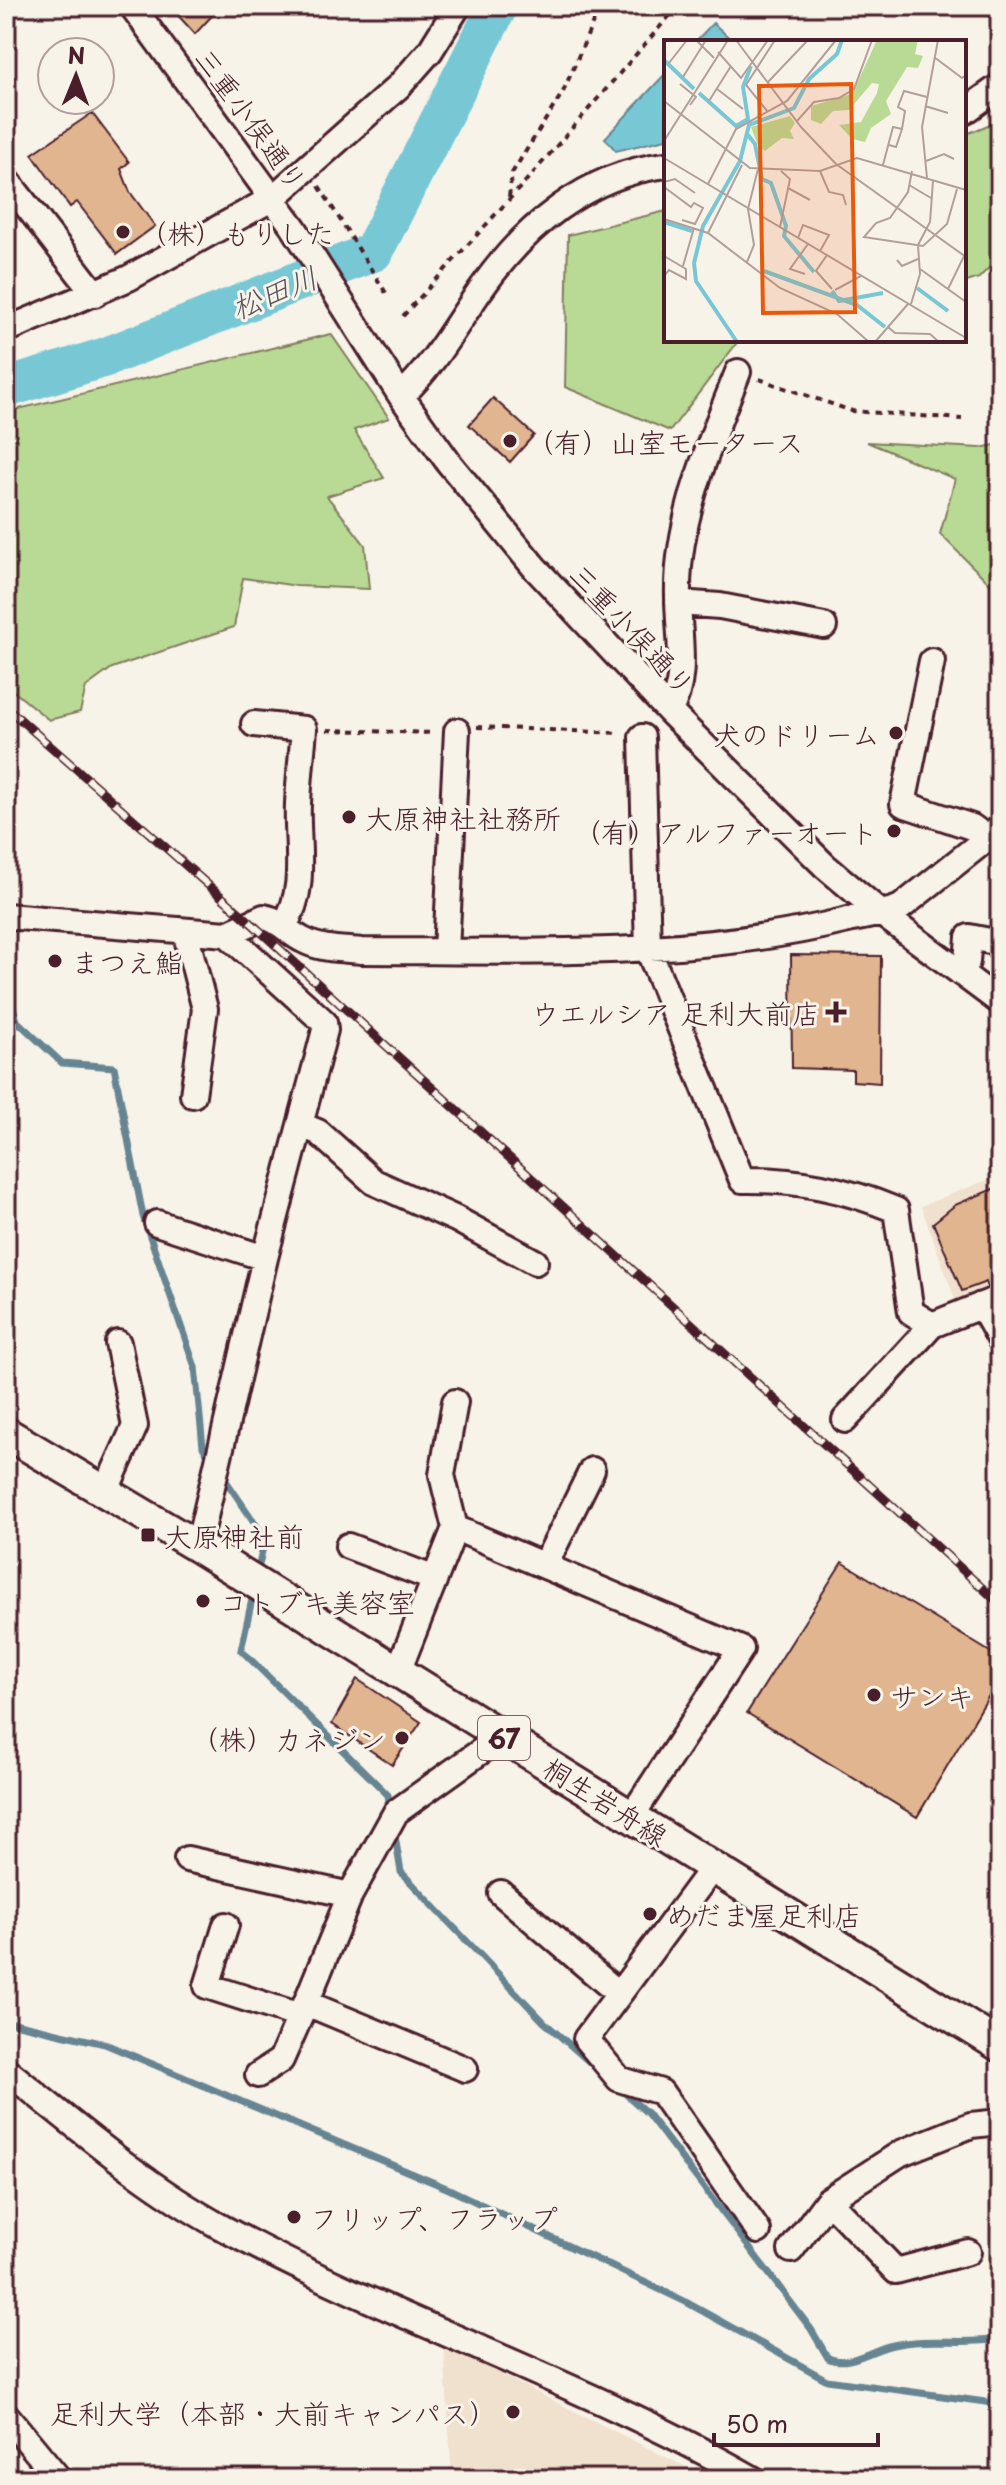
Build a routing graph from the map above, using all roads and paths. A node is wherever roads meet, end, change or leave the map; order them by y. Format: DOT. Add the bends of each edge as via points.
graph roads {
  1 [pos="132,6"];
  2 [pos="458,6"];
  3 [pos="600,6"];
  4 [pos="678,6"];
  5 [pos="1000,86"];
  6 [pos="966,111"];
  7 [pos="664,165"];
  8 [pos="6,179"];
  9 [pos="319,186"];
  10 [pos="273,198"];
  11 [pos="509,198"];
  12 [pos="386,293"];
  13 [pos="95,294"];
  14 [pos="403,316"];
  15 [pos="6,330"];
  16 [pos="738,372"];
  17 [pos="401,396"];
  18 [pos="962,419"];
  19 [pos="678,603"];
  20 [pos="824,626"];
  21 [pos="932,661"];
  22 [pos="669,711"];
  23 [pos="254,724"];
  24 [pos="457,731"];
  25 [pos="642,737"];
  26 [pos="993,833"];
  27 [pos="882,914"];
  28 [pos="6,916"];
  29 [pos="284,925"];
  30 [pos="185,931"];
  31 [pos="227,934"];
  32 [pos="1000,943"];
  33 [pos="648,949"];
  34 [pos="446,951"];
  35 [pos="961,973"];
  36 [pos="1000,1002"];
  37 [pos="193,1095"];
  38 [pos="301,1125"];
  39 [pos="157,1223"];
  40 [pos="265,1258"];
  41 [pos="535,1262"];
  42 [pos="990,1302"];
  43 [pos="932,1325"];
  44 [pos="1000,1339"];
  45 [pos="118,1343"];
  46 [pos="455,1402"];
  47 [pos="845,1420"];
  48 [pos="6,1433"];
  49 [pos="592,1470"];
  50 [pos="105,1492"];
  51 [pos="455,1528"];
  52 [pos="348,1546"];
  53 [pos="198,1547"];
  54 [pos="545,1565"];
  55 [pos="435,1579"];
  56 [pos="397,1674"];
  57 [pos="501,1737"];
  58 [pos="631,1817"];
  59 [pos="187,1859"];
  60 [pos="713,1867"];
  61 [pos="501,1893"];
  62 [pos="350,1895"];
  63 [pos="226,1925"];
  64 [pos="618,1993"];
  65 [pos="303,2010"];
  66 [pos="999,2044"];
  67 [pos="465,2069"];
  68 [pos="6,2070"];
  69 [pos="258,2075"];
  70 [pos="1000,2122"];
  71 [pos="828,2200"];
  72 [pos="758,2231"];
  73 [pos="791,2250"];
  74 [pos="968,2252"];
  75 [pos="6,2415"];
  76 [pos="59,2479"];
  77 [pos="753,2479"];
  1 -- 10 [label="street, 三重小俣通り"];
  2 -- 10 [label="street" via="430,51 399,86"];
  3 -- 11 [label="path" via="563,92 512,173"];
  4 -- 11 [label="path"];
  5 -- 6 [label="street"];
  7 -- 17 [label="street" via="596,185 545,217 505,257 435,358"];
  8 -- 13 [label="street"];
  9 -- 12 [label="path"];
  10 -- 13 [label="street"];
  10 -- 17 [label="street, 三重小俣通り"];
  11 -- 14 [label="path"];
  13 -- 15 [label="street"];
  16 -- 18 [label="path" via="852,411"];
  16 -- 19 [label="street" via="687,515"];
  17 -- 22 [label="street, 三重小俣通り" via="535,568"];
  19 -- 20 [label="street"];
  19 -- 22 [label="street" via="681,682"];
  21 -- 26 [label="street" via="903,804"];
  22 -- 27 [label="street, 三重小俣通り" via="825,866"];
  23 -- 29 [label="street" via="304,729 299,876 293,912"];
  24 -- 34 [label="street"];
  25 -- 33 [label="street"];
  26 -- 27 [label="street" via="901,907"];
  27 -- 33 [label="street" via="768,939"];
  27 -- 35 [label="street, 三重小俣通り"];
  28 -- 30 [label="street"];
  29 -- 31 [label="street" via="264,917"];
  29 -- 34 [label="street" via="302,940 325,948"];
  30 -- 31 [label="street"];
  30 -- 37 [label="street" via="206,1026"];
  31 -- 38 [label="street" via="324,1022"];
  32 -- 35 [label="street" via="969,937"];
  33 -- 34 [label="street"];
  33 -- 43 [label="street" via="742,1180 790,1179 896,1210 911,1312"];
  35 -- 36 [label="street, 三重小俣通り"];
  38 -- 40 [label="street"];
  38 -- 41 [label="street" via="318,1132 374,1182"];
  39 -- 40 [label="street"];
  40 -- 53 [label="street"];
  42 -- 43 [label="street"];
  42 -- 44 [label="street"];
  43 -- 47 [label="street"];
  45 -- 50 [label="street" via="135,1426"];
  46 -- 51 [label="street" via="442,1475"];
  48 -- 50 [label="main road, 桐生岩舟線 / 67"];
  49 -- 54 [label="street"];
  50 -- 53 [label="main road, 桐生岩舟線 / 67"];
  51 -- 54 [label="street"];
  51 -- 55 [label="street"];
  52 -- 55 [label="street"];
  53 -- 56 [label="main road, 桐生岩舟線 / 67"];
  54 -- 58 [label="street" via="741,1649"];
  55 -- 56 [label="street"];
  56 -- 57 [label="main road, 桐生岩舟線 / 67"];
  57 -- 58 [label="main road, 桐生岩舟線 / 67"];
  57 -- 62 [label="street" via="396,1812"];
  58 -- 60 [label="main road, 桐生岩舟線 / 67"];
  59 -- 62 [label="street"];
  60 -- 64 [label="street"];
  60 -- 66 [label="main road, 桐生岩舟線 / 67"];
  61 -- 64 [label="street"];
  62 -- 65 [label="street"];
  63 -- 65 [label="street" via="207,1986"];
  64 -- 72 [label="street" via="586,2039 619,2079 661,2092"];
  65 -- 67 [label="street"];
  65 -- 69 [label="street" via="281,2060"];
  68 -- 77 [label="street" via="127,2165 220,2226"];
  70 -- 71 [label="street" via="971,2125 901,2153"];
  71 -- 73 [label="street"];
  71 -- 74 [label="street" via="896,2271"];
  75 -- 76 [label="street"];
}
